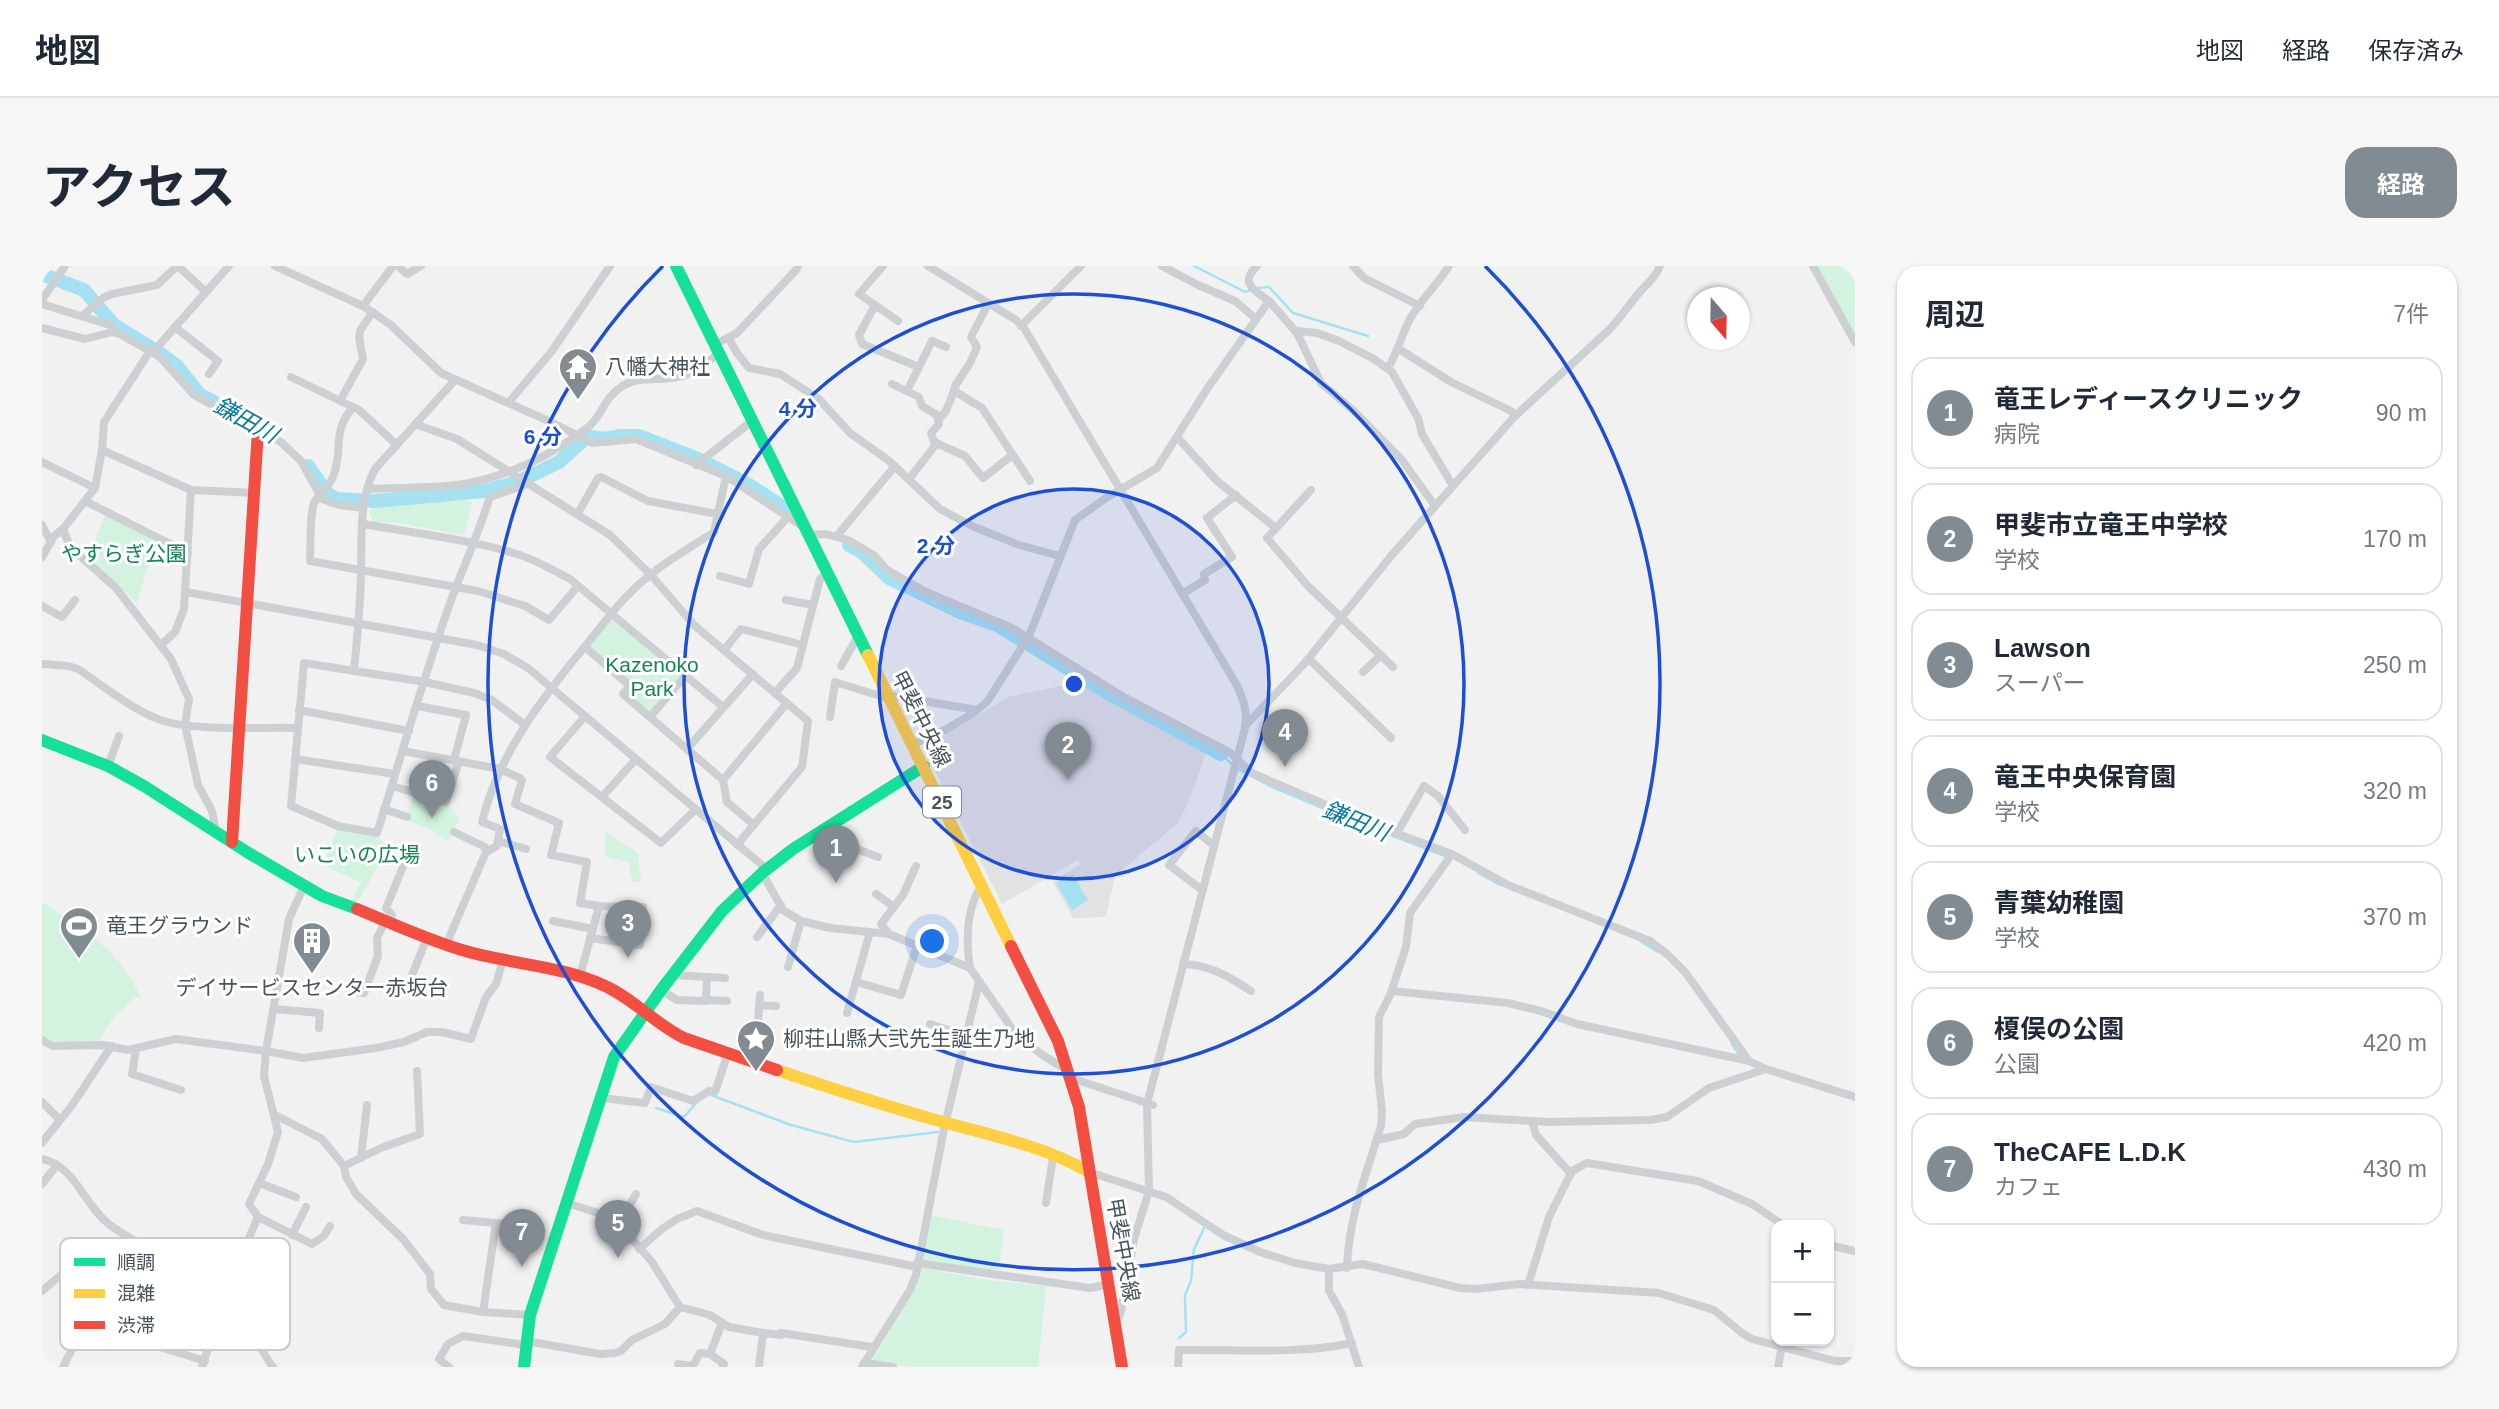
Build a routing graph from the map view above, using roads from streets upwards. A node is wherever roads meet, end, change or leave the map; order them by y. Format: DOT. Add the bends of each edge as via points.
graph roads {
  1 [pos="65,266"];
  2 [pos="177,266"];
  3 [pos="229,266"];
  4 [pos="275,266"];
  5 [pos="395,266"];
  6 [pos="421,266"];
  7 [pos="610,266"];
  8 [pos="676,266"];
  9 [pos="798,266"];
  10 [pos="883,266"];
  11 [pos="928,266"];
  12 [pos="1081,266"];
  13 [pos="1162,266"];
  14 [pos="1257,266"];
  15 [pos="1353,266"];
  16 [pos="1449,266"];
  17 [pos="1660,266"];
  18 [pos="1813,266"];
  19 [pos="293,269"];
  20 [pos="206,292"];
  21 [pos="1269,301"];
  22 [pos="42,302"];
  23 [pos="988,304"];
  24 [pos="875,305"];
  25 [pos="363,306"];
  26 [pos="1420,306"];
  27 [pos="373,312"];
  28 [pos="82,316"];
  29 [pos="1255,318"];
  30 [pos="898,321"];
  31 [pos="1021,326"];
  32 [pos="175,327"];
  33 [pos="42,328"];
  34 [pos="1296,331"];
  35 [pos="120,334"];
  36 [pos="729,338"];
  37 [pos="1855,342"];
  38 [pos="946,347"];
  39 [pos="717,349"];
  40 [pos="1399,349"];
  41 [pos="151,352"];
  42 [pos="919,367"];
  43 [pos="1388,368"];
  44 [pos="209,374"];
  45 [pos="291,377"];
  46 [pos="456,380"];
  47 [pos="892,384"];
  48 [pos="955,388"];
  49 [pos="907,391"];
  50 [pos="340,401"];
  51 [pos="509,402"];
  52 [pos="353,407"];
  53 [pos="1515,416"];
  54 [pos="939,420"];
  55 [pos="752,421"];
  56 [pos="415,424"];
  57 [pos="258,430"];
  58 [pos="578,434"];
  59 [pos="1178,438"];
  60 [pos="937,443"];
  61 [pos="397,445"];
  62 [pos="102,450"];
  63 [pos="1012,456"];
  64 [pos="42,462"];
  65 [pos="696,464"];
  66 [pos="895,466"];
  67 [pos="510,471"];
  68 [pos="726,476"];
  69 [pos="909,479"];
  70 [pos="1030,481"];
  71 [pos="530,483"];
  72 [pos="1453,486"];
  73 [pos="95,488"];
  74 [pos="368,489"];
  75 [pos="1120,489"];
  76 [pos="191,490"];
  77 [pos="1311,490"];
  78 [pos="254,493"];
  79 [pos="320,495"];
  80 [pos="1236,495"];
  81 [pos="85,501"];
  82 [pos="1435,506"];
  83 [pos="363,508"];
  84 [pos="578,513"];
  85 [pos="718,514"];
  86 [pos="788,517"];
  87 [pos="363,524"];
  88 [pos="42,525"];
  89 [pos="63,528"];
  90 [pos="1276,528"];
  91 [pos="806,531"];
  92 [pos="836,537"];
  93 [pos="51,542"];
  94 [pos="474,545"];
  95 [pos="188,553"];
  96 [pos="1060,556"];
  97 [pos="42,557"];
  98 [pos="361,571"];
  99 [pos="827,574"];
  100 [pos="651,575"];
  101 [pos="720,576"];
  102 [pos="578,586"];
  103 [pos="456,587"];
  104 [pos="186,592"];
  105 [pos="1182,594"];
  106 [pos="75,600"];
  107 [pos="786,600"];
  108 [pos="249,604"];
  109 [pos="813,605"];
  110 [pos="42,606"];
  111 [pos="612,613"];
  112 [pos="1343,618"];
  113 [pos="359,624"];
  114 [pos="858,636"];
  115 [pos="439,638"];
  116 [pos="1028,639"];
  117 [pos="161,645"];
  118 [pos="803,645"];
  119 [pos="584,647"];
  120 [pos="724,650"];
  121 [pos="1381,655"];
  122 [pos="1309,659"];
  123 [pos="42,664"];
  124 [pos="841,666"];
  125 [pos="1394,667"];
  126 [pos="354,671"];
  127 [pos="1363,672"];
  128 [pos="752,674"];
  129 [pos="686,676"];
  130 [pos="425,682"];
  131 [pos="551,687"];
  132 [pos="775,692"];
  133 [pos="889,697"];
  134 [pos="787,703"];
  135 [pos="417,706"];
  136 [pos="723,707"];
  137 [pos="299,710"];
  138 [pos="977,710"];
  139 [pos="585,716"];
  140 [pos="650,717"];
  141 [pos="830,717"];
  142 [pos="185,725"];
  143 [pos="524,725"];
  144 [pos="1245,726"];
  145 [pos="239,727"];
  146 [pos="298,728"];
  147 [pos="409,731"];
  148 [pos="119,736"];
  149 [pos="1391,738"];
  150 [pos="42,740"];
  151 [pos="913,744"];
  152 [pos="687,749"];
  153 [pos="403,751"];
  154 [pos="295,759"];
  155 [pos="636,759"];
  156 [pos="1236,760"];
  157 [pos="457,761"];
  158 [pos="108,766"];
  159 [pos="924,766"];
  160 [pos="500,769"];
  161 [pos="395,775"];
  162 [pos="723,780"];
  163 [pos="392,786"];
  164 [pos="602,797"];
  165 [pos="384,809"];
  166 [pos="696,810"];
  167 [pos="407,817"];
  168 [pos="754,825"];
  169 [pos="1465,830"];
  170 [pos="216,832"];
  171 [pos="454,832"];
  172 [pos="1397,833"];
  173 [pos="817,834"];
  174 [pos="498,841"];
  175 [pos="232,842"];
  176 [pos="737,845"];
  177 [pos="1213,846"];
  178 [pos="526,849"];
  179 [pos="486,852"];
  180 [pos="1452,854"];
  181 [pos="407,857"];
  182 [pos="878,857"];
  183 [pos="916,866"];
  184 [pos="762,873"];
  185 [pos="982,885"];
  186 [pos="303,886"];
  187 [pos="1202,890"];
  188 [pos="876,894"];
  189 [pos="781,905"];
  190 [pos="599,906"];
  191 [pos="894,907"];
  192 [pos="553,921"];
  193 [pos="801,921"];
  194 [pos="387,923"];
  195 [pos="870,932"];
  196 [pos="592,933"];
  197 [pos="889,934"];
  198 [pos="757,937"];
  199 [pos="427,938"];
  200 [pos="446,945"];
  201 [pos="917,946"];
  202 [pos="503,960"];
  203 [pos="1183,964"];
  204 [pos="788,967"];
  205 [pos="970,968"];
  206 [pos="673,975"];
  207 [pos="580,976"];
  208 [pos="707,977"];
  209 [pos="724,978"];
  210 [pos="856,982"];
  211 [pos="979,982"];
  212 [pos="407,990"];
  213 [pos="661,990"];
  214 [pos="350,991"];
  215 [pos="1251,991"];
  216 [pos="1392,991"];
  217 [pos="760,995"];
  218 [pos="706,1000"];
  219 [pos="727,1001"];
  220 [pos="759,1005"];
  221 [pos="776,1006"];
  222 [pos="275,1009"];
  223 [pos="645,1012"];
  224 [pos="847,1013"];
  225 [pos="930,1024"];
  226 [pos="319,1028"];
  227 [pos="967,1035"];
  228 [pos="42,1040"];
  229 [pos="112,1046"];
  230 [pos="136,1050"];
  231 [pos="266,1051"];
  232 [pos="728,1053"];
  233 [pos="1749,1061"];
  234 [pos="755,1062"];
  235 [pos="1766,1069"];
  236 [pos="417,1071"];
  237 [pos="1070,1075"];
  238 [pos="181,1090"];
  239 [pos="1855,1097"];
  240 [pos="601,1098"];
  241 [pos="42,1102"];
  242 [pos="366,1105"];
  243 [pos="1150,1105"];
  244 [pos="275,1115"];
  245 [pos="59,1119"];
  246 [pos="1532,1121"];
  247 [pos="947,1124"];
  248 [pos="1377,1140"];
  249 [pos="42,1143"];
  250 [pos="1053,1157"];
  251 [pos="42,1158"];
  252 [pos="361,1158"];
  253 [pos="57,1165"];
  254 [pos="344,1166"];
  255 [pos="1089,1172"];
  256 [pos="1571,1174"];
  257 [pos="260,1182"];
  258 [pos="42,1184"];
  259 [pos="1149,1191"];
  260 [pos="636,1194"];
  261 [pos="296,1197"];
  262 [pos="567,1203"];
  263 [pos="1046,1203"];
  264 [pos="306,1207"];
  265 [pos="258,1216"];
  266 [pos="614,1218"];
  267 [pos="463,1220"];
  268 [pos="1776,1220"];
  269 [pos="496,1223"];
  270 [pos="330,1226"];
  271 [pos="538,1227"];
  272 [pos="292,1235"];
  273 [pos="133,1238"];
  274 [pos="249,1238"];
  275 [pos="1834,1246"];
  276 [pos="639,1249"];
  277 [pos="1855,1251"];
  278 [pos="917,1265"];
  279 [pos="1347,1268"];
  280 [pos="1329,1269"];
  281 [pos="60,1276"];
  282 [pos="1110,1284"];
  283 [pos="1528,1285"];
  284 [pos="42,1291"];
  285 [pos="680,1307"];
  286 [pos="482,1312"];
  287 [pos="530,1315"];
  288 [pos="722,1322"];
  289 [pos="1116,1324"];
  290 [pos="763,1333"];
  291 [pos="526,1343"];
  292 [pos="1352,1343"];
  293 [pos="1771,1343"];
  294 [pos="1782,1346"];
  295 [pos="872,1348"];
  296 [pos="72,1350"];
  297 [pos="166,1350"];
  298 [pos="261,1350"];
  299 [pos="710,1354"];
  300 [pos="1855,1361"];
  301 [pos="204,1364"];
  302 [pos="678,1364"];
  303 [pos="523,1365"];
  304 [pos="863,1365"];
  305 [pos="63,1367"];
  306 [pos="273,1367"];
  307 [pos="449,1367"];
  308 [pos="723,1367"];
  309 [pos="759,1367"];
  310 [pos="893,1367"];
  311 [pos="1122,1367"];
  312 [pos="1178,1367"];
  313 [pos="1359,1367"];
  314 [pos="1778,1367"];
  1 -- 22 [label="street"];
  2 -- 20 [label="street"];
  2 -- 28 [label="street" via="157,285 112,294"];
  3 -- 20 [label="street"];
  4 -- 19 [label="street"];
  5 -- 6 [label="street" via="407,274"];
  5 -- 25 [label="street"];
  7 -- 51 [label="street" via="552,351"];
  8 -- 39 [label="street, 甲斐中央線 / 25"];
  9 -- 36 [label="street"];
  10 -- 24 [label="street" via="859,294"];
  11 -- 23 [label="street"];
  12 -- 31 [label="street"];
  13 -- 29 [label="street" via="1236,301"];
  14 -- 21 [label="street" via="1249,282"];
  15 -- 26 [label="street" via="1364,278"];
  16 -- 26 [label="street"];
  17 -- 53 [label="street" via="1609,330"];
  18 -- 37 [label="street"];
  19 -- 25 [label="street"];
  20 -- 32 [label="street"];
  21 -- 29 [label="street"];
  21 -- 34 [label="street"];
  22 -- 28 [label="street"];
  23 -- 31 [label="street"];
  23 -- 48 [label="street" via="971,337 976,353"];
  24 -- 30 [label="street"];
  24 -- 42 [label="street" via="859,335 862,344"];
  25 -- 27 [label="street"];
  26 -- 40 [label="street"];
  27 -- 46 [label="street" via="441,373"];
  27 -- 50 [label="street" via="358,332 362,359"];
  28 -- 35 [label="street" via="110,325"];
  29 -- 59 [label="street"];
  31 -- 75 [label="street"];
  32 -- 41 [label="street"];
  32 -- 44 [label="street" via="218,362"];
  33 -- 35 [label="street" via="85,339"];
  34 -- 43 [label="street" via="1339,341"];
  34 -- 82 [label="street" via="1321,383 1402,460"];
  35 -- 41 [label="street"];
  36 -- 39 [label="street"];
  36 -- 66 [label="street" via="749,368 780,374 819,399 850,433"];
  38 -- 42 [label="street" via="932,341"];
  39 -- 55 [label="street, 甲斐中央線 / 25"];
  39 -- 58 [label="street" via="699,369 624,386"];
  40 -- 43 [label="street"];
  40 -- 53 [label="street"];
  41 -- 57 [label="street" via="173,369 194,395"];
  41 -- 62 [label="street" via="104,422"];
  42 -- 49 [label="street"];
  43 -- 72 [label="street"];
  45 -- 50 [label="street"];
  46 -- 51 [label="street"];
  46 -- 56 [label="street"];
  47 -- 49 [label="street"];
  48 -- 54 [label="street"];
  48 -- 63 [label="street" via="982,408"];
  49 -- 54 [label="street" via="919,397 922,406"];
  50 -- 52 [label="street"];
  51 -- 58 [label="street"];
  52 -- 61 [label="street"];
  52 -- 79 [label="street" via="338,431 331,483"];
  53 -- 72 [label="street"];
  54 -- 60 [label="street" via="931,433"];
  55 -- 65 [label="street"];
  55 -- 91 [label="street, 甲斐中央線 / 25"];
  56 -- 61 [label="street"];
  56 -- 67 [label="street" via="457,439"];
  57 -- 78 [label="street"];
  57 -- 79 [label="street" via="281,442 301,461"];
  58 -- 65 [label="street" via="592,443 636,439"];
  58 -- 67 [label="street" via="545,456"];
  59 -- 75 [label="street" via="1157,468"];
  59 -- 80 [label="street"];
  60 -- 63 [label="street" via="965,456 982,478"];
  60 -- 69 [label="street"];
  61 -- 74 [label="street" via="375,469"];
  62 -- 73 [label="street"];
  62 -- 76 [label="street"];
  63 -- 70 [label="street"];
  64 -- 73 [label="street"];
  65 -- 68 [label="street"];
  66 -- 69 [label="street"];
  66 -- 92 [label="street"];
  67 -- 71 [label="street"];
  67 -- 74 [label="street" via="463,484"];
  68 -- 85 [label="street"];
  68 -- 86 [label="street"];
  69 -- 96 [label="street" via="956,518 1018,545"];
  71 -- 84 [label="street"];
  71 -- 94 [label="street" via="491,497"];
  72 -- 82 [label="street"];
  73 -- 81 [label="street"];
  74 -- 83 [label="street"];
  75 -- 96 [label="street" via="1075,520"];
  75 -- 105 [label="street"];
  76 -- 78 [label="street"];
  76 -- 95 [label="street"];
  77 -- 90 [label="street"];
  78 -- 108 [label="street"];
  79 -- 83 [label="street" via="339,505"];
  79 -- 98 [label="street" via="314,501 310,561"];
  80 -- 90 [label="street"];
  80 -- 105 [label="street" via="1208,518 1233,557"];
  81 -- 89 [label="street"];
  81 -- 95 [label="street"];
  82 -- 112 [label="street"];
  83 -- 87 [label="street"];
  84 -- 85 [label="street" via="601,477 648,501"];
  84 -- 100 [label="street" via="618,542"];
  85 -- 100 [label="street" via="714,532"];
  86 -- 91 [label="street"];
  86 -- 101 [label="street" via="759,549 749,584"];
  87 -- 94 [label="street"];
  87 -- 98 [label="street"];
  88 -- 93 [label="street"];
  89 -- 93 [label="street"];
  89 -- 117 [label="street" via="70,547 116,589"];
  90 -- 112 [label="street" via="1267,538"];
  91 -- 92 [label="street"];
  91 -- 99 [label="street, 甲斐中央線 / 25"];
  92 -- 116 [label="street" via="867,550 887,570 926,592 998,620"];
  93 -- 97 [label="street"];
  94 -- 102 [label="street" via="542,564"];
  94 -- 103 [label="street"];
  95 -- 104 [label="street"];
  96 -- 116 [label="street"];
  98 -- 103 [label="street"];
  98 -- 113 [label="street"];
  99 -- 109 [label="street" via="820,579"];
  99 -- 114 [label="street, 甲斐中央線 / 25"];
  100 -- 111 [label="street"];
  100 -- 120 [label="street" via="694,625"];
  102 -- 103 [label="street" via="549,620 500,597"];
  102 -- 111 [label="street"];
  103 -- 115 [label="street"];
  104 -- 108 [label="street"];
  104 -- 117 [label="street" via="180,622"];
  105 -- 144 [label="street" via="1241,693"];
  106 -- 110 [label="street" via="62,617"];
  107 -- 109 [label="street"];
  108 -- 113 [label="street"];
  108 -- 145 [label="street"];
  109 -- 118 [label="street"];
  111 -- 119 [label="street"];
  111 -- 129 [label="street"];
  112 -- 121 [label="street"];
  112 -- 122 [label="street"];
  113 -- 115 [label="street"];
  113 -- 126 [label="street"];
  114 -- 124 [label="street"];
  114 -- 133 [label="street, 甲斐中央線 / 25"];
  115 -- 130 [label="street"];
  115 -- 131 [label="street" via="504,654"];
  116 -- 138 [label="street"];
  116 -- 156 [label="street"];
  117 -- 142 [label="street" via="189,699"];
  118 -- 120 [label="street" via="741,629"];
  118 -- 132 [label="street" via="797,668"];
  119 -- 131 [label="street"];
  119 -- 140 [label="street" via="630,686 623,694"];
  120 -- 128 [label="street"];
  121 -- 125 [label="street"];
  121 -- 127 [label="street"];
  122 -- 144 [label="street"];
  122 -- 149 [label="street"];
  123 -- 142 [label="street" via="78,669 141,710 165,722"];
  126 -- 130 [label="street"];
  126 -- 137 [label="street" via="304,663"];
  128 -- 132 [label="street"];
  128 -- 136 [label="street"];
  129 -- 136 [label="street"];
  129 -- 140 [label="street"];
  130 -- 135 [label="street"];
  130 -- 143 [label="street" via="492,699"];
  131 -- 139 [label="street"];
  131 -- 143 [label="street"];
  132 -- 134 [label="street"];
  133 -- 138 [label="street"];
  133 -- 141 [label="street" via="835,682"];
  133 -- 151 [label="street, 甲斐中央線 / 25"];
  134 -- 162 [label="street"];
  134 -- 168 [label="street" via="808,721 802,767"];
  135 -- 147 [label="street"];
  135 -- 157 [label="street" via="466,715"];
  136 -- 152 [label="street"];
  137 -- 146 [label="street"];
  137 -- 147 [label="street"];
  138 -- 151 [label="street"];
  139 -- 155 [label="street"];
  139 -- 164 [label="street" via="550,757"];
  140 -- 152 [label="street"];
  142 -- 145 [label="street"];
  142 -- 170 [label="street" via="198,785 212,811"];
  143 -- 160 [label="street"];
  144 -- 156 [label="street"];
  145 -- 146 [label="street"];
  145 -- 175 [label="street"];
  146 -- 154 [label="street"];
  147 -- 153 [label="street"];
  148 -- 158 [label="street"];
  150 -- 158 [label="street"];
  151 -- 159 [label="street, 甲斐中央線 / 25"];
  152 -- 162 [label="street"];
  153 -- 157 [label="street"];
  153 -- 161 [label="street"];
  154 -- 161 [label="street"];
  154 -- 165 [label="street" via="291,806 338,826 377,833"];
  155 -- 164 [label="street"];
  155 -- 166 [label="street"];
  156 -- 172 [label="street" via="1252,773"];
  156 -- 177 [label="street"];
  157 -- 160 [label="street"];
  157 -- 163 [label="street" via="446,802"];
  158 -- 170 [label="street"];
  159 -- 173 [label="street"];
  159 -- 185 [label="street, 甲斐中央線 / 25"];
  160 -- 174 [label="street" via="482,822 500,829"];
  160 -- 190 [label="street" via="522,780 514,804 559,823 551,855 587,862 580,903"];
  161 -- 163 [label="street"];
  162 -- 168 [label="street" via="727,802"];
  163 -- 165 [label="street"];
  164 -- 166 [label="street" via="661,843"];
  165 -- 167 [label="street"];
  166 -- 176 [label="street"];
  168 -- 176 [label="street"];
  169 -- 172 [label="street" via="1424,786"];
  170 -- 175 [label="street"];
  171 -- 179 [label="street" via="485,847"];
  172 -- 180 [label="street"];
  173 -- 182 [label="street"];
  173 -- 184 [label="street"];
  174 -- 178 [label="street"];
  174 -- 179 [label="street"];
  175 -- 186 [label="street"];
  176 -- 184 [label="street" via="762,866"];
  177 -- 187 [label="street"];
  177 -- 187 [label="street" via="1196,831 1169,865"];
  179 -- 200 [label="street"];
  180 -- 216 [label="street" via="1410,914 1406,947"];
  180 -- 233 [label="street" via="1507,886 1660,947 1685,972"];
  181 -- 194 [label="street" via="386,908 392,915"];
  183 -- 191 [label="street"];
  184 -- 189 [label="street"];
  184 -- 206 [label="street" via="722,911"];
  185 -- 205 [label="street" via="968,916"];
  185 -- 237 [label="street, 甲斐中央線 / 25"];
  186 -- 194 [label="street"];
  186 -- 222 [label="street" via="289,919"];
  187 -- 203 [label="street"];
  188 -- 191 [label="street"];
  189 -- 193 [label="street"];
  189 -- 198 [label="street"];
  190 -- 196 [label="street"];
  190 -- 196 [label="street" via="643,907 640,945"];
  191 -- 197 [label="street" via="881,924"];
  192 -- 196 [label="street"];
  193 -- 195 [label="street"];
  193 -- 204 [label="street"];
  194 -- 199 [label="street"];
  194 -- 214 [label="street" via="377,938 378,956 364,993"];
  195 -- 197 [label="street"];
  195 -- 210 [label="street"];
  196 -- 207 [label="street"];
  197 -- 201 [label="street"];
  199 -- 200 [label="street"];
  199 -- 212 [label="street"];
  200 -- 202 [label="street"];
  201 -- 205 [label="street"];
  201 -- 210 [label="street" via="901,995"];
  202 -- 207 [label="street"];
  202 -- 231 [label="street" via="471,1039 427,1032 376,1048 303,1058"];
  203 -- 215 [label="street" via="1219,971"];
  203 -- 243 [label="street"];
  205 -- 211 [label="street"];
  206 -- 208 [label="street"];
  206 -- 213 [label="street"];
  207 -- 223 [label="street" via="621,994"];
  208 -- 209 [label="street"];
  208 -- 218 [label="street"];
  210 -- 224 [label="street"];
  211 -- 227 [label="street"];
  211 -- 237 [label="street" via="1015,1033"];
  213 -- 218 [label="street" via="677,999"];
  213 -- 223 [label="street"];
  216 -- 233 [label="street" via="1508,1003 1577,1024"];
  216 -- 248 [label="street" via="1379,1017 1382,1111"];
  217 -- 220 [label="street"];
  218 -- 219 [label="street"];
  220 -- 221 [label="street"];
  220 -- 234 [label="street"];
  222 -- 226 [label="street" via="320,1013"];
  222 -- 231 [label="street"];
  223 -- 232 [label="street" via="676,1034"];
  223 -- 240 [label="street" via="614,1056"];
  225 -- 227 [label="street"];
  227 -- 247 [label="street"];
  228 -- 229 [label="street" via="54,1046"];
  229 -- 230 [label="street"];
  229 -- 245 [label="street"];
  230 -- 231 [label="street" via="176,1039"];
  230 -- 238 [label="street" via="132,1074"];
  231 -- 244 [label="street" via="264,1076"];
  232 -- 234 [label="street"];
  232 -- 240 [label="street" via="715,1092 693,1101 651,1087 645,1103"];
  233 -- 235 [label="street"];
  234 -- 247 [label="street"];
  235 -- 239 [label="street"];
  235 -- 246 [label="street" via="1709,1088 1667,1117"];
  236 -- 252 [label="street" via="420,1134"];
  237 -- 243 [label="street"];
  237 -- 255 [label="street, 甲斐中央線 / 25"];
  240 -- 262 [label="street"];
  241 -- 245 [label="street"];
  242 -- 252 [label="street"];
  243 -- 259 [label="street"];
  244 -- 254 [label="street" via="322,1139"];
  244 -- 257 [label="street" via="278,1132"];
  245 -- 249 [label="street"];
  246 -- 248 [label="street" via="1464,1116 1415,1124 1404,1134"];
  246 -- 256 [label="street" via="1536,1135"];
  247 -- 250 [label="street"];
  247 -- 278 [label="street"];
  248 -- 279 [label="street" via="1353,1219"];
  250 -- 255 [label="street"];
  250 -- 263 [label="street"];
  251 -- 253 [label="street"];
  252 -- 254 [label="street"];
  253 -- 258 [label="street"];
  253 -- 273 [label="street" via="108,1223"];
  254 -- 286 [label="street" via="356,1194 404,1240 430,1273 431,1289 443,1305"];
  255 -- 259 [label="street"];
  255 -- 282 [label="street, 甲斐中央線 / 25"];
  256 -- 268 [label="street" via="1587,1163 1698,1181 1752,1204"];
  256 -- 283 [label="street" via="1549,1217"];
  257 -- 261 [label="street"];
  257 -- 265 [label="street" via="249,1204"];
  259 -- 280 [label="street" via="1260,1252"];
  259 -- 289 [label="street"];
  260 -- 266 [label="street"];
  262 -- 266 [label="street"];
  262 -- 287 [label="street"];
  264 -- 272 [label="street"];
  265 -- 272 [label="street"];
  265 -- 274 [label="street"];
  266 -- 276 [label="street"];
  267 -- 269 [label="street"];
  269 -- 271 [label="street"];
  269 -- 286 [label="street"];
  270 -- 272 [label="street" via="312,1244"];
  275 -- 277 [label="street"];
  276 -- 278 [label="street" via="662,1228 697,1211 763,1235"];
  276 -- 285 [label="street"];
  278 -- 282 [label="street" via="1090,1288"];
  278 -- 295 [label="street" via="910,1290"];
  279 -- 280 [label="street"];
  279 -- 283 [label="street" via="1363,1264 1460,1288"];
  280 -- 292 [label="street" via="1329,1291"];
  281 -- 284 [label="street"];
  282 -- 289 [label="street, 甲斐中央線 / 25"];
  283 -- 293 [label="street" via="1659,1293 1714,1310 1752,1339"];
  285 -- 288 [label="street"];
  285 -- 291 [label="street" via="665,1324 615,1353"];
  286 -- 287 [label="street"];
  287 -- 291 [label="street"];
  288 -- 290 [label="street"];
  288 -- 299 [label="street"];
  289 -- 311 [label="street, 甲斐中央線 / 25"];
  290 -- 295 [label="street"];
  290 -- 309 [label="street"];
  291 -- 303 [label="street"];
  291 -- 307 [label="street" via="463,1336 448,1344 439,1359"];
  292 -- 312 [label="street" via="1288,1351 1179,1350"];
  292 -- 313 [label="street"];
  294 -- 300 [label="street" via="1835,1361"];
  294 -- 314 [label="street"];
  295 -- 304 [label="street"];
  296 -- 305 [label="street"];
  297 -- 301 [label="street"];
  298 -- 306 [label="street"];
  299 -- 302 [label="street" via="700,1353 693,1366"];
  299 -- 308 [label="street"];
  304 -- 310 [label="street"];
}
